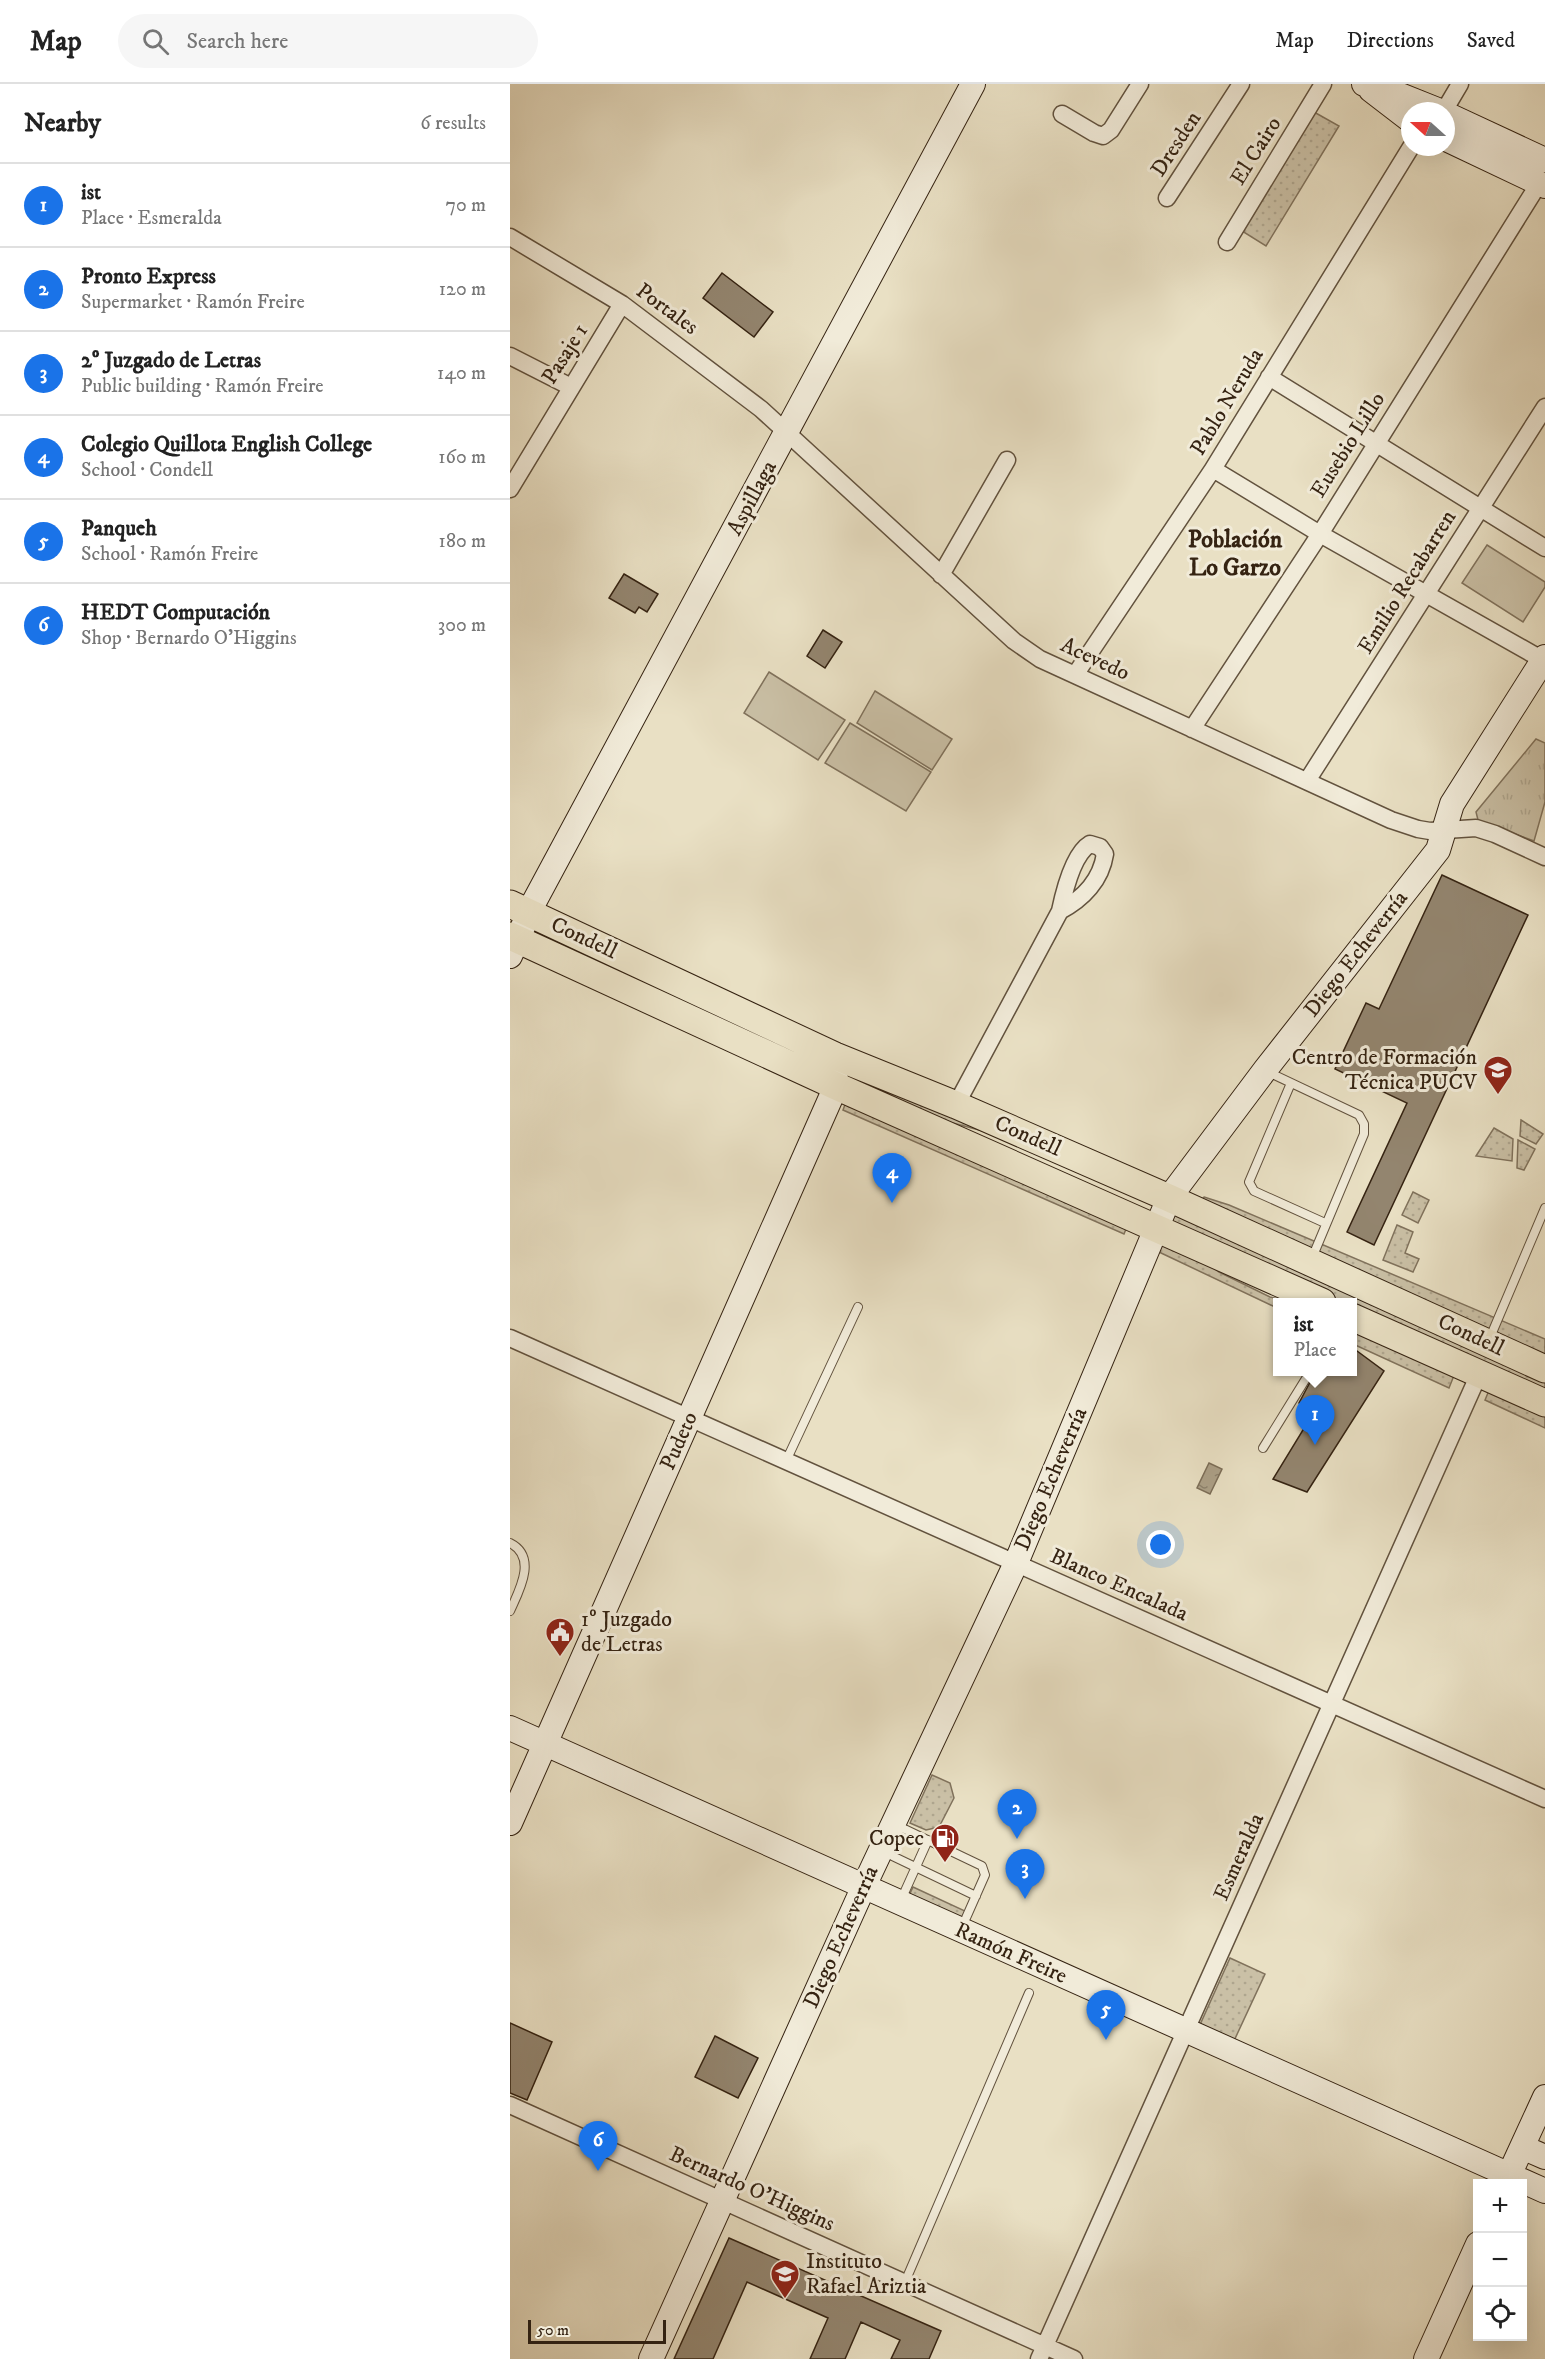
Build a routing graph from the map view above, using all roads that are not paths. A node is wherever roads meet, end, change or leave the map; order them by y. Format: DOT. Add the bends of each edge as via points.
graph roads {
  1 [pos="973,84"];
  2 [pos="1140,84"];
  3 [pos="1241,84"];
  4 [pos="1323,84"];
  5 [pos="1365,84"];
  6 [pos="1460,84"];
  7 [pos="1418,102"];
  8 [pos="1449,102"];
  9 [pos="1401,113"];
  10 [pos="1062,114"];
  11 [pos="1455,120"];
  12 [pos="1455,142"];
  13 [pos="1405,156"];
  14 [pos="1542,176"];
  15 [pos="1167,198"];
  16 [pos="510,237"];
  17 [pos="1227,242"];
  18 [pos="622,304"];
  19 [pos="510,356"];
  20 [pos="1269,377"];
  21 [pos="571,387"];
  22 [pos="1545,407"];
  23 [pos="788,432"];
  24 [pos="1375,442"];
  25 [pos="1007,460"];
  26 [pos="1213,469"];
  27 [pos="510,489"];
  28 [pos="1480,508"];
  29 [pos="1320,534"];
  30 [pos="1545,548"];
  31 [pos="941,575"];
  32 [pos="1426,596"];
  33 [pos="1544,658"];
  34 [pos="1075,675"];
  35 [pos="1192,729"];
  36 [pos="1307,781"];
  37 [pos="1443,830"];
  38 [pos="1545,857"];
  39 [pos="520,908"];
  40 [pos="1060,911"];
  41 [pos="513,944"];
  42 [pos="835,1056"];
  43 [pos="1264,1070"];
  44 [pos="1291,1083"];
  45 [pos="836,1086"];
  46 [pos="956,1105"];
  47 [pos="1169,1198"];
  48 [pos="1545,1208"];
  49 [pos="1325,1222"];
  50 [pos="1156,1227"];
  51 [pos="1310,1262"];
  52 [pos="1313,1298"];
  53 [pos="858,1307"];
  54 [pos="1357,1319"];
  55 [pos="510,1338"];
  56 [pos="1487,1343"];
  57 [pos="1545,1369"];
  58 [pos="1479,1374"];
  59 [pos="1307,1376"];
  60 [pos="1545,1403"];
  61 [pos="689,1418"];
  62 [pos="1263,1448"];
  63 [pos="786,1461"];
  64 [pos="510,1543"];
  65 [pos="1016,1563"];
  66 [pos="510,1611"];
  67 [pos="1332,1704"];
  68 [pos="510,1728"];
  69 [pos="544,1744"];
  70 [pos="1545,1799"];
  71 [pos="510,1823"];
  72 [pos="893,1824"];
  73 [pos="928,1840"];
  74 [pos="881,1850"];
  75 [pos="916,1867"];
  76 [pos="864,1886"];
  77 [pos="976,1896"];
  78 [pos="900,1903"];
  79 [pos="961,1930"];
  80 [pos="1029,1993"];
  81 [pos="1185,2031"];
  82 [pos="1545,2097"];
  83 [pos="510,2105"];
  84 [pos="1522,2147"];
  85 [pos="1545,2157"];
  86 [pos="1507,2179"];
  87 [pos="1527,2185"];
  88 [pos="1545,2191"];
  89 [pos="723,2201"];
  90 [pos="1473,2255"];
  91 [pos="905,2282"];
  92 [pos="1042,2352"];
  93 [pos="651,2359"];
  94 [pos="1074,2359"];
  95 [pos="1426,2359"];
  1 -- 23 [label="street, Aspillaga"];
  2 -- 10 [label="street" via="1111,130 1103,136"];
  3 -- 15 [label="street, Dresden"];
  4 -- 17 [label="street, El Cairo"];
  5 -- 7 [label="street"];
  5 -- 9 [label="street"];
  6 -- 8 [label="street"];
  11 -- 14 [label="street"];
  12 -- 14 [label="street"];
  13 -- 20 [label="street, Pablo Neruda"];
  14 -- 24 [label="street, Eusebio Lillo"];
  16 -- 18 [label="street, Portales"];
  18 -- 21 [label="street, Pasaje 1"];
  18 -- 23 [label="street, Portales"];
  19 -- 21 [label="street"];
  20 -- 24 [label="street"];
  20 -- 26 [label="street, Pablo Neruda"];
  21 -- 27 [label="street, Pasaje 1"];
  22 -- 28 [label="street, Emilio Recabarren"];
  23 -- 31 [label="street, Acevedo"];
  23 -- 39 [label="street, Aspillaga"];
  24 -- 28 [label="street"];
  24 -- 29 [label="street, Eusebio Lillo"];
  25 -- 31 [label="street"];
  26 -- 29 [label="street"];
  26 -- 34 [label="street, Pablo Neruda"];
  28 -- 30 [label="street"];
  28 -- 32 [label="street, Emilio Recabarren"];
  29 -- 32 [label="street"];
  29 -- 35 [label="street, Eusebio Lillo"];
  31 -- 34 [label="street, Acevedo" via="1014,641 1040,659"];
  32 -- 33 [label="street"];
  32 -- 36 [label="street, Emilio Recabarren"];
  33 -- 37 [label="street, Diego Echeverría" via="1452,804"];
  34 -- 35 [label="street, Acevedo"];
  35 -- 36 [label="street, Acevedo"];
  36 -- 37 [label="street, Acevedo" via="1408,826"];
  37 -- 38 [label="street, Acevedo" via="1466,827 1488,831"];
  37 -- 43 [label="street, Diego Echeverría" via="1433,857"];
  39 -- 41 [label="street, Aspillaga"];
  39 -- 42 [label="main road, Condell"];
  40 -- 46 [label="street"];
  41 -- 45 [label="main road, Condell"];
  42 -- 45 [label="street, Pudeto"];
  42 -- 46 [label="main road, Condell"];
  43 -- 44 [label="lane"];
  43 -- 47 [label="street, Diego Echeverría"];
  44 -- 49 [label="lane" via="1359,1115 1365,1128"];
  44 -- 49 [label="lane" via="1249,1182 1254,1191"];
  45 -- 50 [label="main road, Condell"];
  45 -- 61 [label="street, Pudeto"];
  46 -- 47 [label="main road, Condell"];
  47 -- 50 [label="street, Diego Echeverría"];
  47 -- 51 [label="main road, Condell"];
  48 -- 56 [label="lane"];
  49 -- 51 [label="lane"];
  50 -- 52 [label="main road, Condell"];
  50 -- 65 [label="street, Diego Echeverría"];
  51 -- 56 [label="main road, Condell"];
  53 -- 63 [label="lane"];
  54 -- 58 [label="main road, Condell"];
  55 -- 61 [label="street, Blanco Encalada"];
  56 -- 57 [label="main road, Condell"];
  58 -- 60 [label="main road, Condell"];
  58 -- 67 [label="street, Esmeralda"];
  59 -- 62 [label="lane"];
  61 -- 63 [label="street, Blanco Encalada"];
  61 -- 69 [label="street, Pudeto"];
  63 -- 65 [label="street, Blanco Encalada"];
  64 -- 66 [label="lane" via="519,1549 525,1564"];
  65 -- 67 [label="street, Blanco Encalada"];
  65 -- 72 [label="street, Diego Echeverría"];
  67 -- 70 [label="street, Blanco Encalada"];
  67 -- 81 [label="street, Esmeralda"];
  68 -- 69 [label="street, Ramón Freire"];
  69 -- 71 [label="street, Pudeto"];
  69 -- 76 [label="street, Ramón Freire"];
  72 -- 73 [label="lane"];
  72 -- 74 [label="street, Diego Echeverría"];
  73 -- 75 [label="lane"];
  73 -- 77 [label="lane" via="982,1866 985,1875"];
  74 -- 75 [label="lane"];
  74 -- 76 [label="street, Diego Echeverría"];
  75 -- 77 [label="lane"];
  75 -- 78 [label="lane"];
  76 -- 78 [label="street, Ramón Freire"];
  76 -- 89 [label="street, Diego Echeverría"];
  77 -- 79 [label="lane"];
  78 -- 79 [label="street, Ramón Freire"];
  79 -- 81 [label="street, Ramón Freire"];
  80 -- 91 [label="lane"];
  81 -- 86 [label="street, Ramón Freire"];
  81 -- 92 [label="street, Esmeralda"];
  82 -- 84 [label="street"];
  83 -- 89 [label="street, Bernardo O'Higgins"];
  84 -- 85 [label="street"];
  84 -- 86 [label="street"];
  87 -- 88 [label="street, Ramón Freire"];
  89 -- 91 [label="street, Bernardo O'Higgins"];
  89 -- 93 [label="street, Diego Echeverría"];
  90 -- 95 [label="street"];
  91 -- 92 [label="street, Bernardo O'Higgins"];
  92 -- 94 [label="street, Bernardo O'Higgins"];
}
